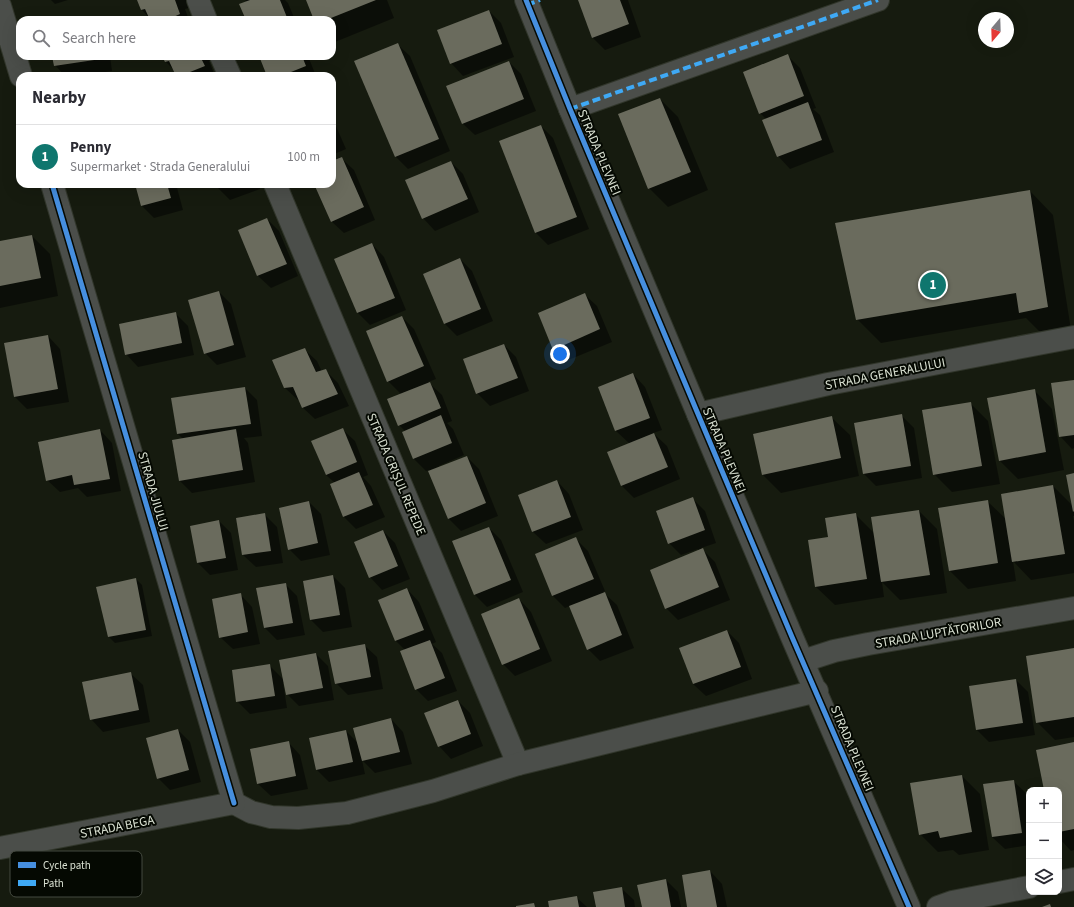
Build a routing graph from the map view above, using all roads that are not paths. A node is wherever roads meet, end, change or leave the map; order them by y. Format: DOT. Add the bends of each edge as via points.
graph roads {
  1 [pos="198,0"];
  2 [pos="878,0"];
  3 [pos="531,2"];
  4 [pos="0,6"];
  5 [pos="204,16"];
  6 [pos="16,59"];
  7 [pos="16,60"];
  8 [pos="223,60"];
  9 [pos="20,72"];
  10 [pos="228,72"];
  11 [pos="570,109"];
  12 [pos="53,188"];
  13 [pos="277,188"];
  14 [pos="1074,337"];
  15 [pos="698,414"];
  16 [pos="1074,608"];
  17 [pos="804,661"];
  18 [pos="817,692"];
  19 [pos="518,764"];
  20 [pos="234,804"];
  21 [pos="0,848"];
  22 [pos="1074,879"];
  23 [pos="1062,881"];
  24 [pos="1026,888"];
  25 [pos="910,907"];
  26 [pos="938,907"];
  1 -- 5 [label="street"];
  2 -- 11 [label="street, STRADA PLEVNEI"];
  3 -- 11 [label="street, STRADA PLEVNEI"];
  4 -- 6 [label="street"];
  7 -- 9 [label="street"];
  8 -- 10 [label="street"];
  11 -- 15 [label="street, STRADA PLEVNEI"];
  12 -- 20 [label="street, STRADA JIULUI"];
  13 -- 19 [label="street, STRADA CRIȘUL REPEDE"];
  14 -- 15 [label="street, STRADA GENERALULUI" via="828,384"];
  15 -- 17 [label="street, STRADA PLEVNEI"];
  16 -- 17 [label="street, STRADA LUPTĂTORILOR" via="868,644"];
  17 -- 18 [label="street, STRADA PLEVNEI"];
  18 -- 19 [label="street"];
  18 -- 25 [label="street, STRADA PLEVNEI"];
  19 -- 20 [label="street" via="433,791 347,813 298,818 271,817"];
  20 -- 21 [label="street, STRADA BEGA"];
  22 -- 23 [label="street"];
  24 -- 26 [label="street"];
}
